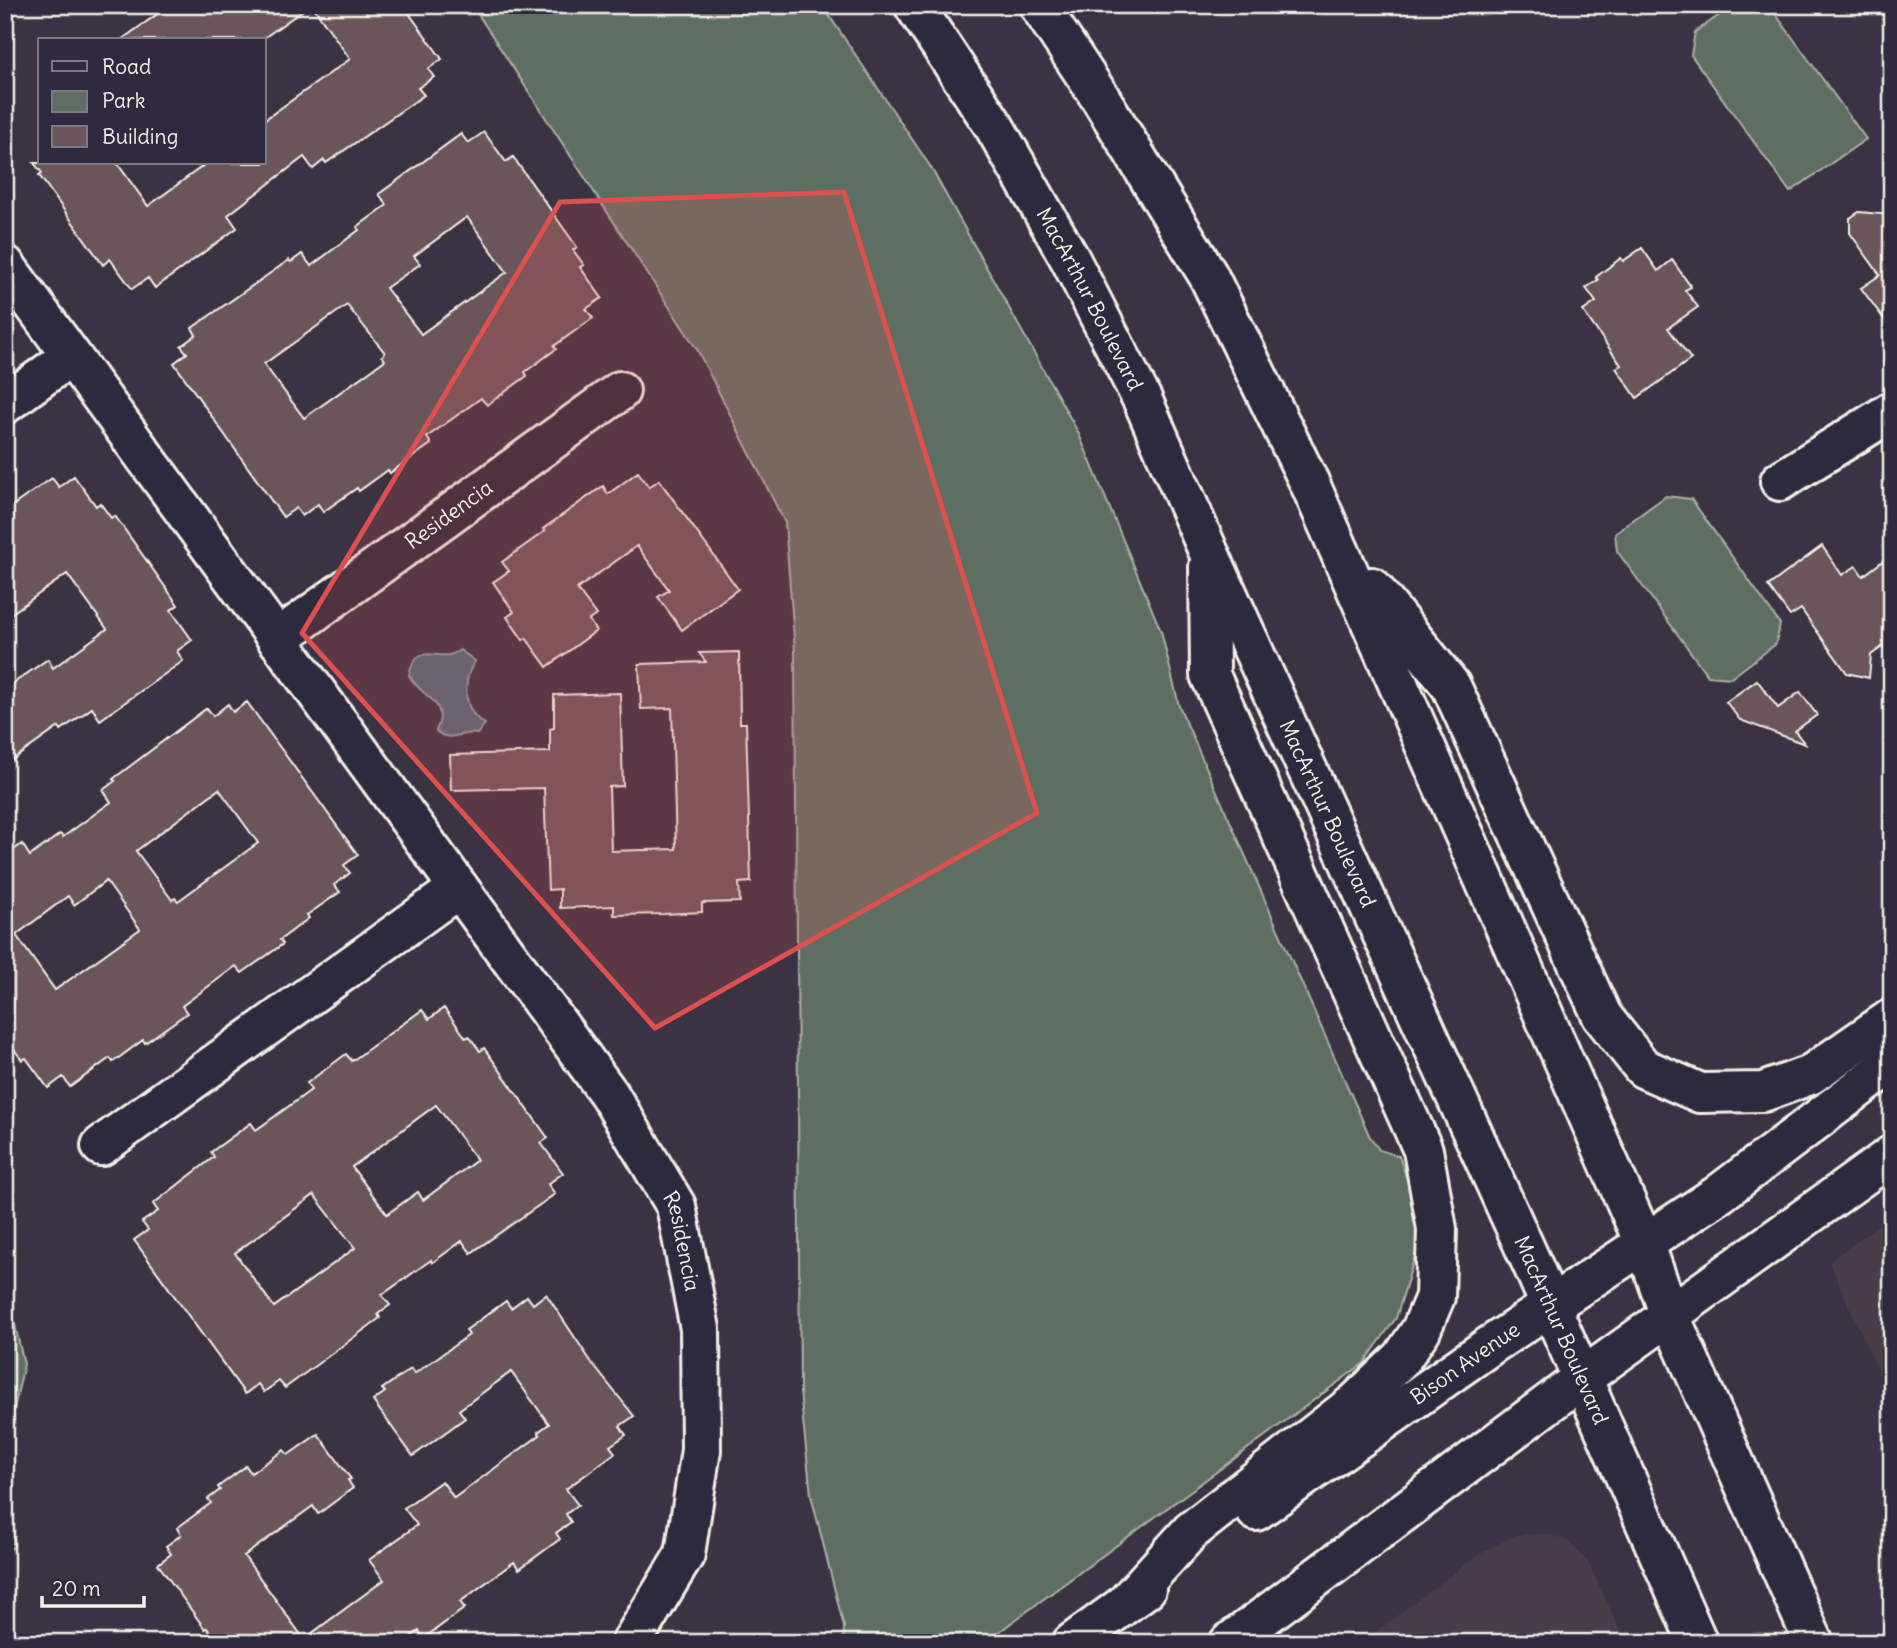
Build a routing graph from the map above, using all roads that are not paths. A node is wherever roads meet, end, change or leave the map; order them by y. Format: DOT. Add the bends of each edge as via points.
graph roads {
  1 [pos="914,5"];
  2 [pos="1039,5"];
  3 [pos="5,265"];
  4 [pos="71,356"];
  5 [pos="620,391"];
  6 [pos="5,404"];
  7 [pos="1892,411"];
  8 [pos="1780,481"];
  9 [pos="1339,546"];
  10 [pos="1209,553"];
  11 [pos="277,639"];
  12 [pos="459,888"];
  13 [pos="1892,1018"];
  14 [pos="1892,1063"];
  15 [pos="101,1146"];
  16 [pos="1892,1155"];
  17 [pos="1645,1245"];
  18 [pos="1550,1305"];
  19 [pos="1670,1316"];
  20 [pos="1581,1379"];
  21 [pos="1125,1604"];
  22 [pos="631,1643"];
  23 [pos="1072,1643"];
  24 [pos="1229,1643"];
  25 [pos="1698,1643"];
  26 [pos="1814,1643"];
  1 -- 10 [label="main road, MacArthur Boulevard" via="994,125 1070,259 1143,401"];
  2 -- 9 [label="main road" via="1208,275"];
  3 -- 4 [label="main road, Residencia"];
  4 -- 6 [label="main road"];
  4 -- 11 [label="main road, Residencia"];
  5 -- 11 [label="main road, Residencia"];
  7 -- 8 [label="main road"];
  9 -- 13 [label="main road" via="1451,686 1602,1016 1643,1068 1700,1093 1763,1092 1810,1075"];
  9 -- 17 [label="main road"];
  10 -- 18 [label="main road, MacArthur Boulevard"];
  10 -- 21 [label="main road" via="1210,675 1423,1150 1437,1229 1435,1297 1402,1358 1356,1402 1191,1531"];
  11 -- 12 [label="main road, Residencia"];
  12 -- 15 [label="main road"];
  12 -- 22 [label="main road, Residencia" via="609,1094 676,1206 700,1329 701,1450 685,1554"];
  14 -- 17 [label="main road, Bison Avenue"];
  16 -- 19 [label="main road"];
  17 -- 18 [label="main road, Bison Avenue"];
  17 -- 19 [label="main road"];
  18 -- 20 [label="main road, MacArthur Boulevard"];
  18 -- 21 [label="main road, Bison Avenue"];
  19 -- 20 [label="main road"];
  19 -- 26 [label="main road"];
  20 -- 24 [label="main road"];
  20 -- 25 [label="main road, MacArthur Boulevard"];
  21 -- 23 [label="main road, Bison Avenue"];
}
